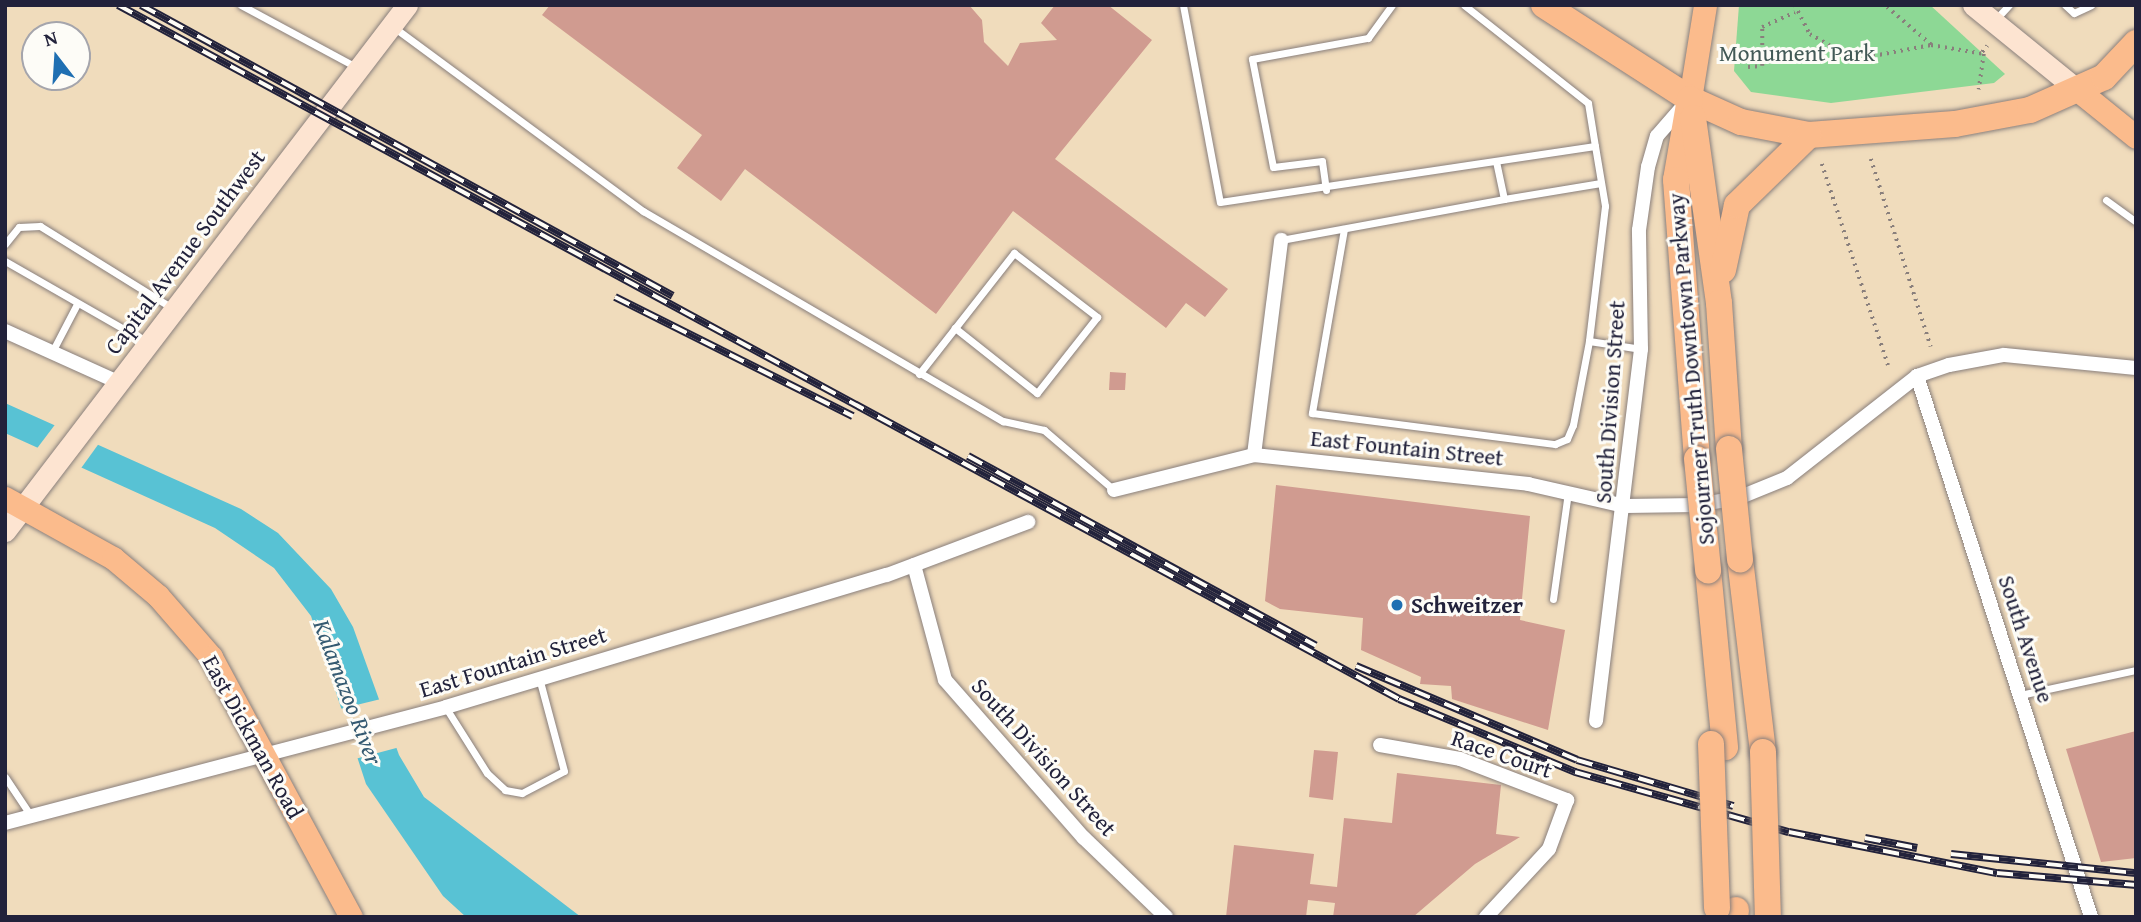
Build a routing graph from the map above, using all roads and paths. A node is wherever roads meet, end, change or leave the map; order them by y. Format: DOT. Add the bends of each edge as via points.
graph roads {
  1 [pos="241,5"];
  2 [pos="407,5"];
  3 [pos="1183,5"];
  4 [pos="1392,5"];
  5 [pos="1464,5"];
  6 [pos="1544,5"];
  7 [pos="1706,5"];
  8 [pos="1795,5"];
  9 [pos="1884,5"];
  10 [pos="1973,5"];
  11 [pos="2009,5"];
  12 [pos="2065,5"];
  13 [pos="2091,5"];
  14 [pos="1796,12"];
  15 [pos="1994,22"];
  16 [pos="392,25"];
  17 [pos="2136,43"];
  18 [pos="1931,45"];
  19 [pos="1987,46"];
  20 [pos="1761,52"];
  21 [pos="1982,52"];
  22 [pos="358,68"];
  23 [pos="1979,90"];
  24 [pos="2079,91"];
  25 [pos="1690,99"];
  26 [pos="1809,135"];
  27 [pos="2136,137"];
  28 [pos="1595,146"];
  29 [pos="1871,159"];
  30 [pos="1496,162"];
  31 [pos="1822,164"];
  32 [pos="1601,183"];
  33 [pos="1326,190"];
  34 [pos="1504,199"];
  35 [pos="2106,200"];
  36 [pos="2136,222"];
  37 [pos="1344,229"];
  38 [pos="1281,240"];
  39 [pos="5,244"];
  40 [pos="5,261"];
  41 [pos="1719,303"];
  42 [pos="77,304"];
  43 [pos="174,310"];
  44 [pos="954,328"];
  45 [pos="5,331"];
  46 [pos="1589,341"];
  47 [pos="148,343"];
  48 [pos="1931,347"];
  49 [pos="1641,349"];
  50 [pos="52,352"];
  51 [pos="1888,365"];
  52 [pos="2136,368"];
  53 [pos="919,374"];
  54 [pos="1917,376"];
  55 [pos="118,382"];
  56 [pos="1254,455"];
  57 [pos="1114,490"];
  58 [pos="1569,491"];
  59 [pos="15,502"];
  60 [pos="1625,506"];
  61 [pos="1028,522"];
  62 [pos="5,531"];
  63 [pos="914,565"];
  64 [pos="1553,599"];
  65 [pos="2136,670"];
  66 [pos="538,677"];
  67 [pos="2020,695"];
  68 [pos="446,707"];
  69 [pos="1596,720"];
  70 [pos="1380,745"];
  71 [pos="266,755"];
  72 [pos="5,777"];
  73 [pos="31,816"];
  74 [pos="5,823"];
  75 [pos="1726,913"];
  76 [pos="351,917"];
  77 [pos="1166,917"];
  78 [pos="1486,917"];
  79 [pos="1768,917"];
  80 [pos="2091,917"];
  1 -- 22 [label="lane"];
  2 -- 16 [label="street, Capital Avenue Southwest"];
  3 -- 33 [label="lane" via="1220,202"];
  4 -- 33 [label="lane" via="1368,38 1252,59 1273,167 1322,161"];
  5 -- 28 [label="lane" via="1588,103"];
  6 -- 25 [label="highway"];
  7 -- 25 [label="main road"];
  8 -- 14 [label="path"];
  9 -- 18 [label="path"];
  10 -- 15 [label="street"];
  11 -- 15 [label="lane"];
  12 -- 13 [label="lane" via="2074,13"];
  14 -- 18 [label="path" via="1810,34 1840,51 1873,57"];
  14 -- 20 [label="path" via="1762,27"];
  15 -- 24 [label="street"];
  16 -- 22 [label="street, Capital Avenue Southwest"];
  16 -- 53 [label="lane" via="643,211"];
  17 -- 24 [label="highway" via="2104,77"];
  18 -- 21 [label="path"];
  19 -- 21 [label="path"];
  20 -- 20 [label="path" via="1748,53 1748,67 1762,66"];
  21 -- 23 [label="path"];
  22 -- 43 [label="street, Capital Avenue Southwest"];
  24 -- 26 [label="highway" via="2030,110 1955,124"];
  24 -- 27 [label="main road"];
  25 -- 26 [label="highway" via="1741,122"];
  25 -- 41 [label="highway, Sojourner Truth Downtown Parkway"];
  25 -- 49 [label="street, South Division Street" via="1657,136 1648,166 1639,230"];
  25 -- 75 [label="highway, Sojourner Truth Downtown Parkway, bridge" via="1675,180 1721,708 1718,746"];
  26 -- 41 [label="highway" via="1737,205"];
  28 -- 30 [label="lane"];
  28 -- 32 [label="lane"];
  29 -- 48 [label="path"];
  30 -- 33 [label="lane"];
  30 -- 34 [label="lane"];
  31 -- 51 [label="path"];
  32 -- 34 [label="lane"];
  32 -- 46 [label="lane" via="1605,206"];
  34 -- 37 [label="lane"];
  35 -- 36 [label="lane"];
  37 -- 38 [label="lane"];
  37 -- 46 [label="lane" via="1312,413 1556,444 1567,439 1573,425"];
  38 -- 56 [label="street"];
  39 -- 43 [label="lane" via="19,227 40,226"];
  40 -- 42 [label="lane"];
  41 -- 79 [label="highway, Sojourner Truth Downtown Parkway, bridge" via="1729,449 1763,752"];
  42 -- 47 [label="lane"];
  42 -- 50 [label="lane"];
  43 -- 47 [label="street, Capital Avenue Southwest"];
  44 -- 44 [label="lane" via="1014,253 1097,317 1037,393"];
  44 -- 53 [label="lane"];
  45 -- 50 [label="street"];
  46 -- 49 [label="lane"];
  47 -- 55 [label="street, Capital Avenue Southwest"];
  49 -- 60 [label="street, South Division Street"];
  50 -- 55 [label="street"];
  52 -- 54 [label="street" via="2004,355"];
  53 -- 57 [label="lane" via="1003,421 1044,430"];
  54 -- 60 [label="street, East Fountain Street" via="1787,478 1697,505"];
  54 -- 67 [label="street, South Avenue"];
  55 -- 59 [label="street, Capital Avenue Southwest" via="53,467"];
  56 -- 57 [label="street, East Fountain Street"];
  56 -- 58 [label="street, East Fountain Street"];
  58 -- 60 [label="street, East Fountain Street"];
  58 -- 64 [label="lane"];
  59 -- 62 [label="street, Capital Avenue Southwest"];
  59 -- 71 [label="main road, East Dickman Road" via="113,558 158,596 211,657"];
  60 -- 69 [label="street, South Division Street"];
  61 -- 63 [label="street, East Fountain Street"];
  63 -- 66 [label="street, East Fountain Street"];
  63 -- 77 [label="street, South Division Street" via="946,680 1084,838"];
  65 -- 67 [label="lane"];
  66 -- 68 [label="street, East Fountain Street"];
  66 -- 68 [label="lane" via="564,771 522,793 505,790 487,773"];
  67 -- 80 [label="street, South Avenue"];
  68 -- 71 [label="street, East Fountain Street"];
  70 -- 78 [label="street, Race Court" via="1460,759 1567,800 1549,849 1527,879"];
  71 -- 73 [label="street, East Fountain Street"];
  71 -- 76 [label="main road, East Dickman Road"];
  72 -- 73 [label="lane"];
  73 -- 74 [label="street, East Fountain Street"];
}
